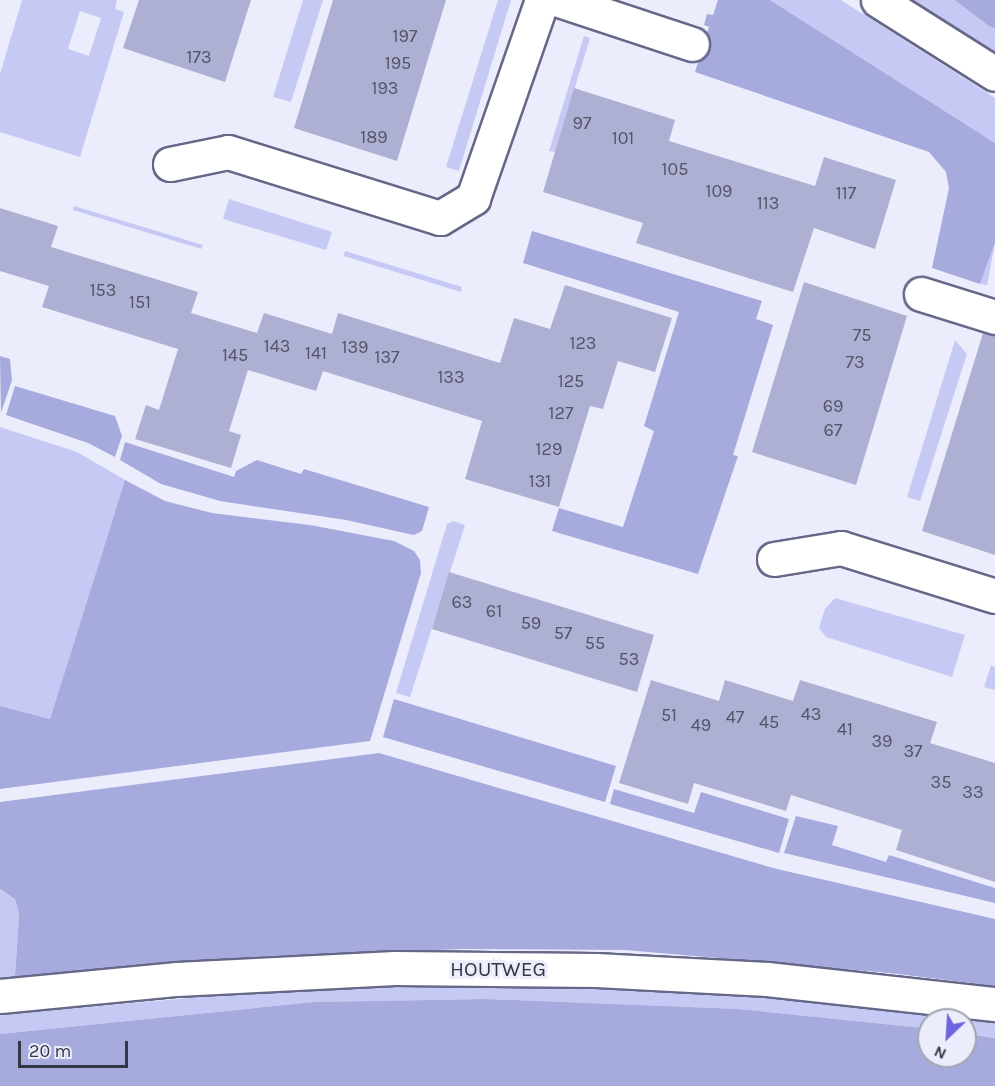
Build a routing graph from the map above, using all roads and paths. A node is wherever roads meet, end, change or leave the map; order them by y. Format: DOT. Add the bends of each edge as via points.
graph roads {
  1 [pos="542,0"];
  2 [pos="559,0"];
  3 [pos="878,0"];
  4 [pos="692,44"];
  5 [pos="995,74"];
  6 [pos="170,164"];
  7 [pos="921,294"];
  8 [pos="995,317"];
  9 [pos="774,559"];
  10 [pos="995,596"];
  11 [pos="0,996"];
  12 [pos="995,1004"];
  1 -- 6 [label="street" via="473,198 440,218 228,152"];
  2 -- 4 [label="street"];
  3 -- 5 [label="street"];
  7 -- 8 [label="street"];
  9 -- 10 [label="street" via="841,548"];
  11 -- 12 [label="street, HOUTWEG" via="177,979 384,969 596,970 767,979"];
}
